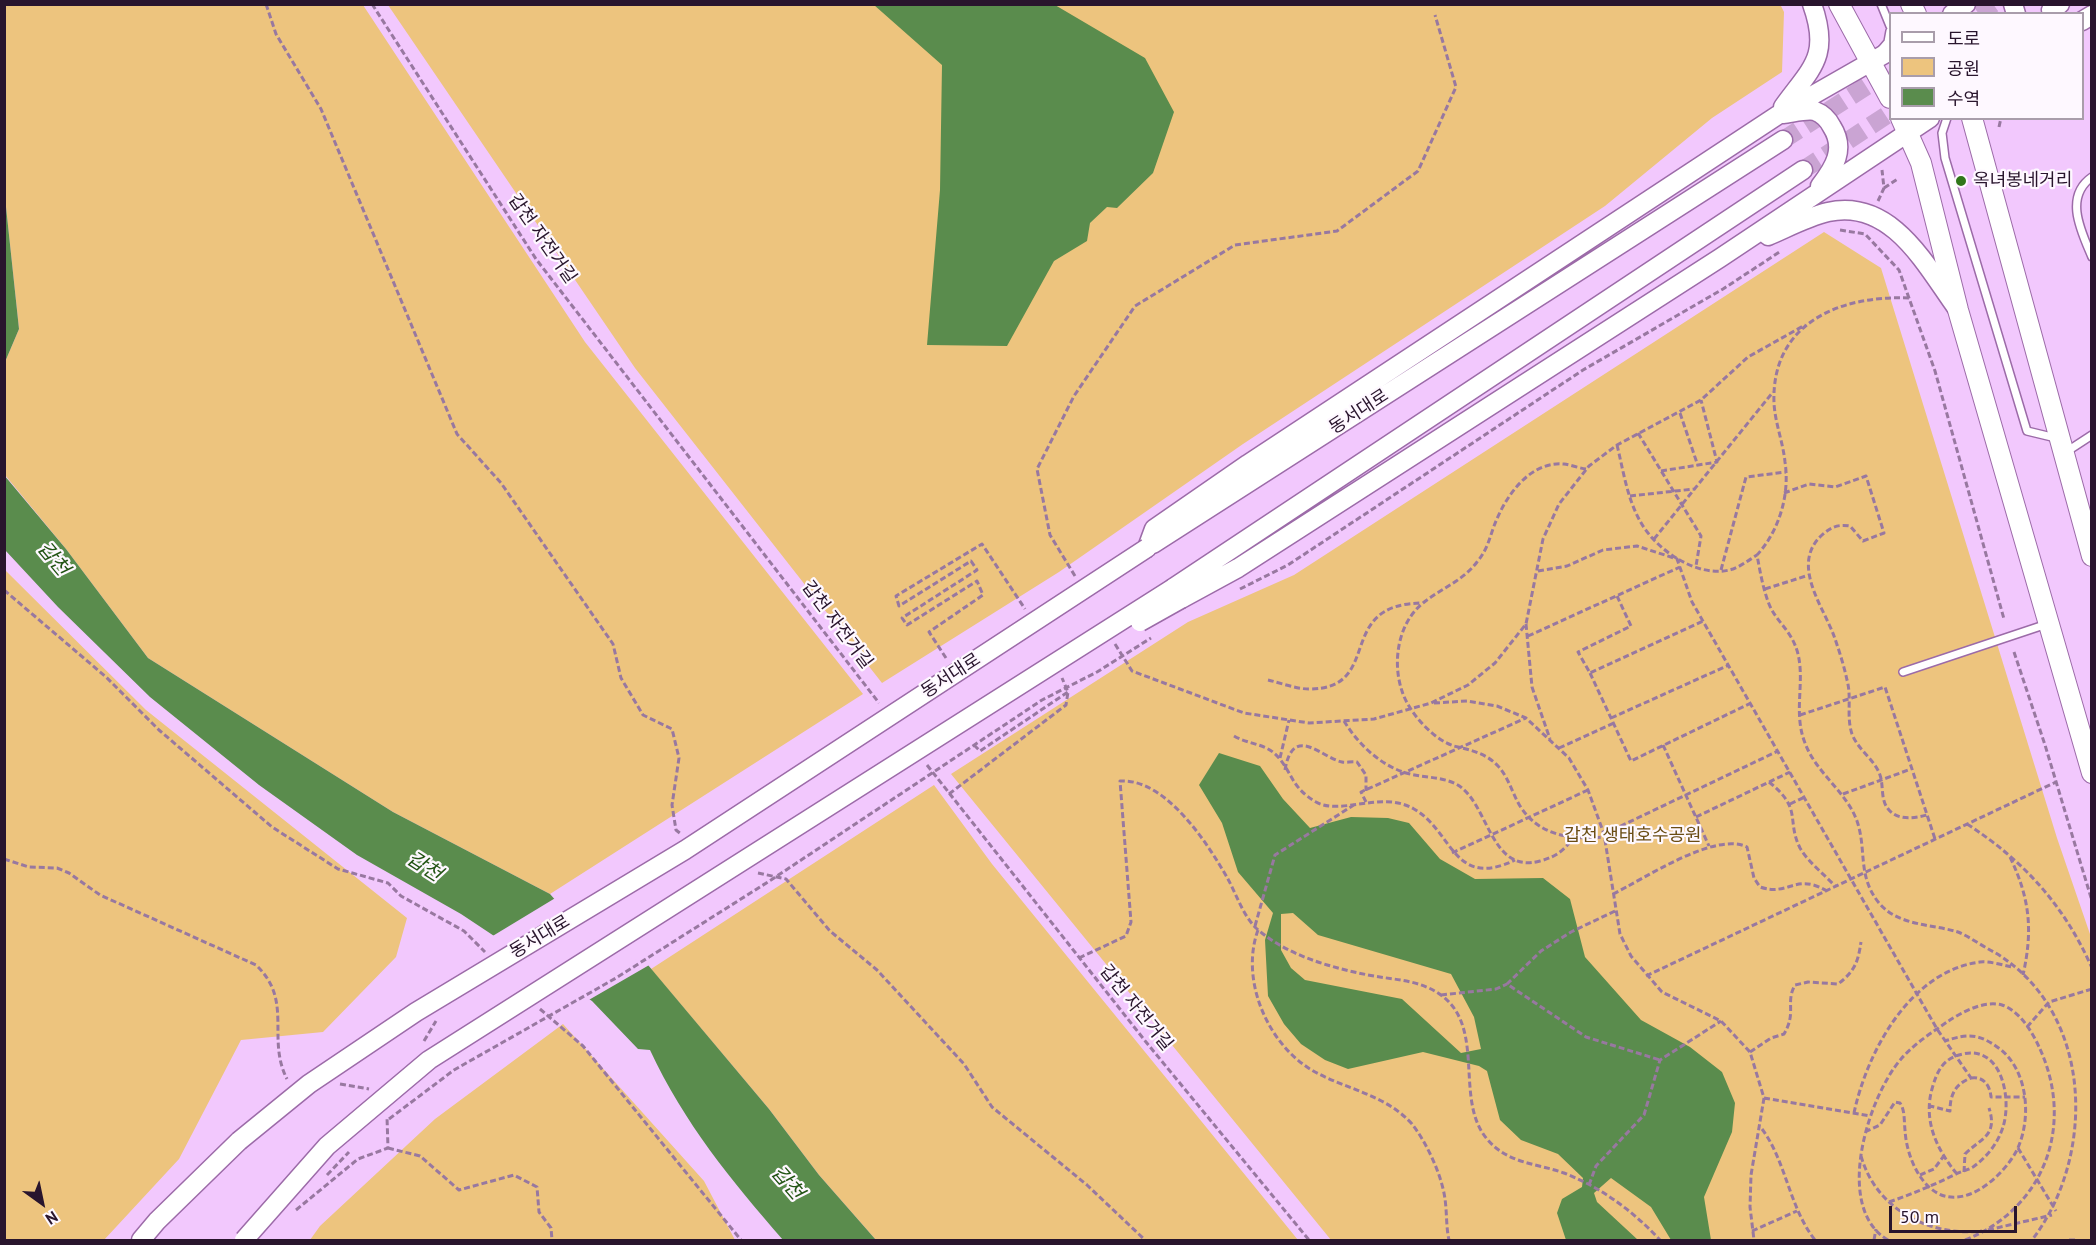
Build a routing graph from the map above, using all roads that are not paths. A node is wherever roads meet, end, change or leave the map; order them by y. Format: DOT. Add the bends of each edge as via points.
graph roads {
  1 [pos="1812,4"];
  2 [pos="1839,4"];
  3 [pos="1881,4"];
  4 [pos="1889,24"];
  5 [pos="1889,35"];
  6 [pos="1889,52"];
  7 [pos="1871,61"];
  8 [pos="1889,96"];
  9 [pos="1778,114"];
  10 [pos="1923,120"];
  11 [pos="1946,120"];
  12 [pos="1973,120"];
  13 [pos="1905,125"];
  14 [pos="1783,140"];
  15 [pos="1803,170"];
  16 [pos="2091,177"];
  17 [pos="1813,196"];
  18 [pos="2091,256"];
  19 [pos="1720,258"];
  20 [pos="1958,310"];
  21 [pos="2091,435"];
  22 [pos="2060,446"];
  23 [pos="1147,548"];
  24 [pos="2091,556"];
  25 [pos="1177,594"];
  26 [pos="2047,624"];
  27 [pos="1903,672"];
  28 [pos="2091,773"];
  29 [pos="141,1240"];
  30 [pos="244,1240"];
  1 -- 9 [label="street" via="1820,52 1813,70"];
  2 -- 7 [label="main road"];
  3 -- 4 [label="lane"];
  5 -- 7 [label="lane"];
  6 -- 7 [label="street"];
  7 -- 8 [label="main road"];
  7 -- 9 [label="street"];
  9 -- 17 [label="street" via="1815,111 1828,120 1838,135 1836,163"];
  9 -- 23 [label="street" via="1248,464 1154,529"];
  10 -- 13 [label="street"];
  11 -- 22 [label="lane" via="1942,133 1945,158 2028,432"];
  12 -- 22 [label="main road"];
  13 -- 17 [label="street"];
  13 -- 20 [label="main road" via="1922,163"];
  14 -- 23 [label="street, 동서대로"];
  15 -- 25 [label="street"];
  16 -- 18 [label="lane" via="2079,193 2075,218"];
  17 -- 19 [label="street"];
  19 -- 20 [label="street" via="1828,212 1848,210 1873,215 1896,228"];
  19 -- 25 [label="street" via="1238,568"];
  20 -- 26 [label="main road"];
  21 -- 22 [label="lane"];
  22 -- 24 [label="main road"];
  23 -- 29 [label="street, 동서대로, bridge" via="685,850 416,1012 309,1084 239,1141"];
  25 -- 30 [label="street, bridge" via="1014,689 429,1060 327,1146"];
  26 -- 27 [label="lane"];
  26 -- 28 [label="main road"];
}
